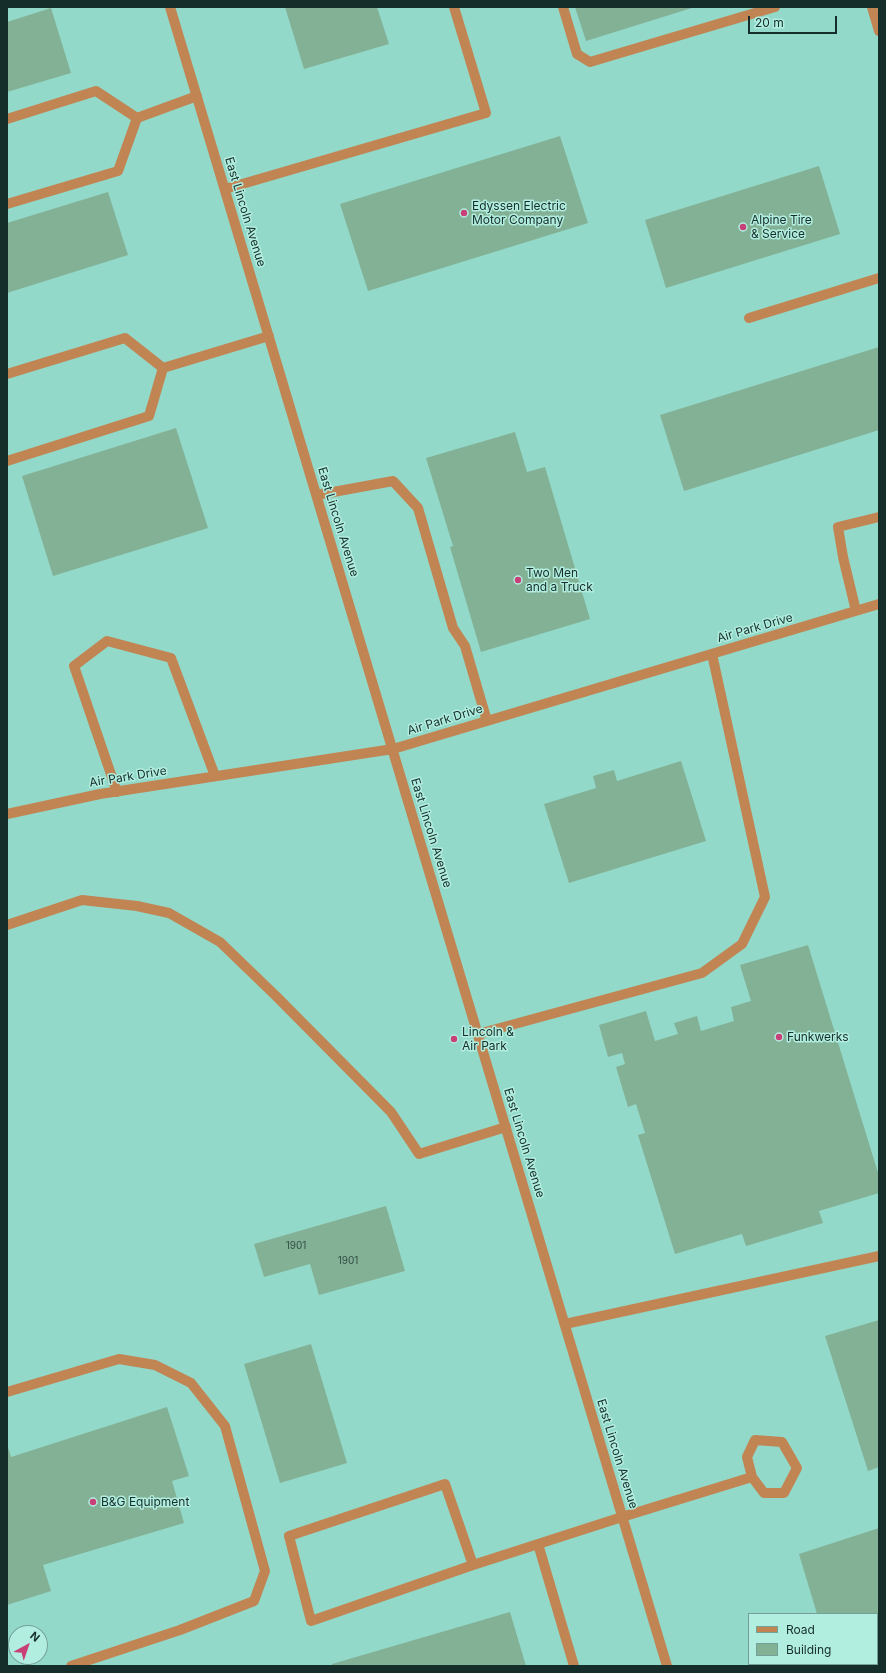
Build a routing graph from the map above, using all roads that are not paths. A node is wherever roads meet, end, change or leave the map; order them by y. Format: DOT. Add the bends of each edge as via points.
graph roads {
  1 [pos="170,7"];
  2 [pos="454,7"];
  3 [pos="563,7"];
  4 [pos="775,7"];
  5 [pos="872,7"];
  6 [pos="879,31"];
  7 [pos="197,96"];
  8 [pos="137,118"];
  9 [pos="7,119"];
  10 [pos="225,189"];
  11 [pos="7,204"];
  12 [pos="879,278"];
  13 [pos="749,318"];
  14 [pos="269,336"];
  15 [pos="163,368"];
  16 [pos="7,374"];
  17 [pos="7,461"];
  18 [pos="317,495"];
  19 [pos="879,517"];
  20 [pos="879,604"];
  21 [pos="856,611"];
  22 [pos="712,654"];
  23 [pos="487,721"];
  24 [pos="393,749"];
  25 [pos="215,776"];
  26 [pos="117,792"];
  27 [pos="7,814"];
  28 [pos="7,925"];
  29 [pos="478,1034"];
  30 [pos="506,1126"];
  31 [pos="879,1256"];
  32 [pos="565,1324"];
  33 [pos="7,1392"];
  34 [pos="752,1477"];
  35 [pos="622,1517"];
  36 [pos="538,1544"];
  37 [pos="473,1565"];
  38 [pos="71,1666"];
  39 [pos="574,1666"];
  40 [pos="667,1666"];
  1 -- 7 [label="street, East Lincoln Avenue"];
  2 -- 10 [label="street" via="486,113"];
  3 -- 4 [label="street" via="577,54 590,62"];
  5 -- 6 [label="street"];
  7 -- 8 [label="street"];
  7 -- 10 [label="street, East Lincoln Avenue"];
  8 -- 9 [label="street" via="96,91"];
  8 -- 11 [label="street" via="118,171"];
  10 -- 14 [label="street, East Lincoln Avenue"];
  12 -- 13 [label="street"];
  14 -- 15 [label="street"];
  14 -- 18 [label="street, East Lincoln Avenue"];
  15 -- 16 [label="street" via="125,338"];
  15 -- 17 [label="street" via="149,416"];
  18 -- 23 [label="street" via="393,481 418,508 453,628 465,646"];
  18 -- 24 [label="street, East Lincoln Avenue"];
  19 -- 21 [label="street" via="838,527"];
  20 -- 21 [label="street, Air Park Drive"];
  21 -- 22 [label="street, Air Park Drive"];
  22 -- 23 [label="street, Air Park Drive"];
  22 -- 29 [label="street" via="765,897 742,944 702,973"];
  23 -- 24 [label="street, Air Park Drive"];
  24 -- 25 [label="street, Air Park Drive"];
  24 -- 29 [label="street, East Lincoln Avenue"];
  25 -- 26 [label="street, Air Park Drive"];
  25 -- 26 [label="street" via="171,658 108,641 74,666"];
  26 -- 27 [label="street, Air Park Drive"];
  28 -- 30 [label="street" via="82,900 137,906 169,913 220,942 391,1112 419,1154"];
  29 -- 30 [label="street, East Lincoln Avenue"];
  30 -- 32 [label="street, East Lincoln Avenue"];
  31 -- 32 [label="street"];
  32 -- 35 [label="street, East Lincoln Avenue"];
  33 -- 38 [label="street" via="119,1359 155,1365 191,1383 225,1426 265,1571 254,1601 180,1630"];
  34 -- 34 [label="street" via="747,1457 755,1440 782,1442 797,1468 784,1493 764,1493"];
  34 -- 35 [label="street"];
  35 -- 36 [label="street"];
  35 -- 40 [label="street, East Lincoln Avenue"];
  36 -- 37 [label="street"];
  36 -- 39 [label="street"];
  37 -- 37 [label="street" via="311,1621 289,1536 445,1484"];
}
